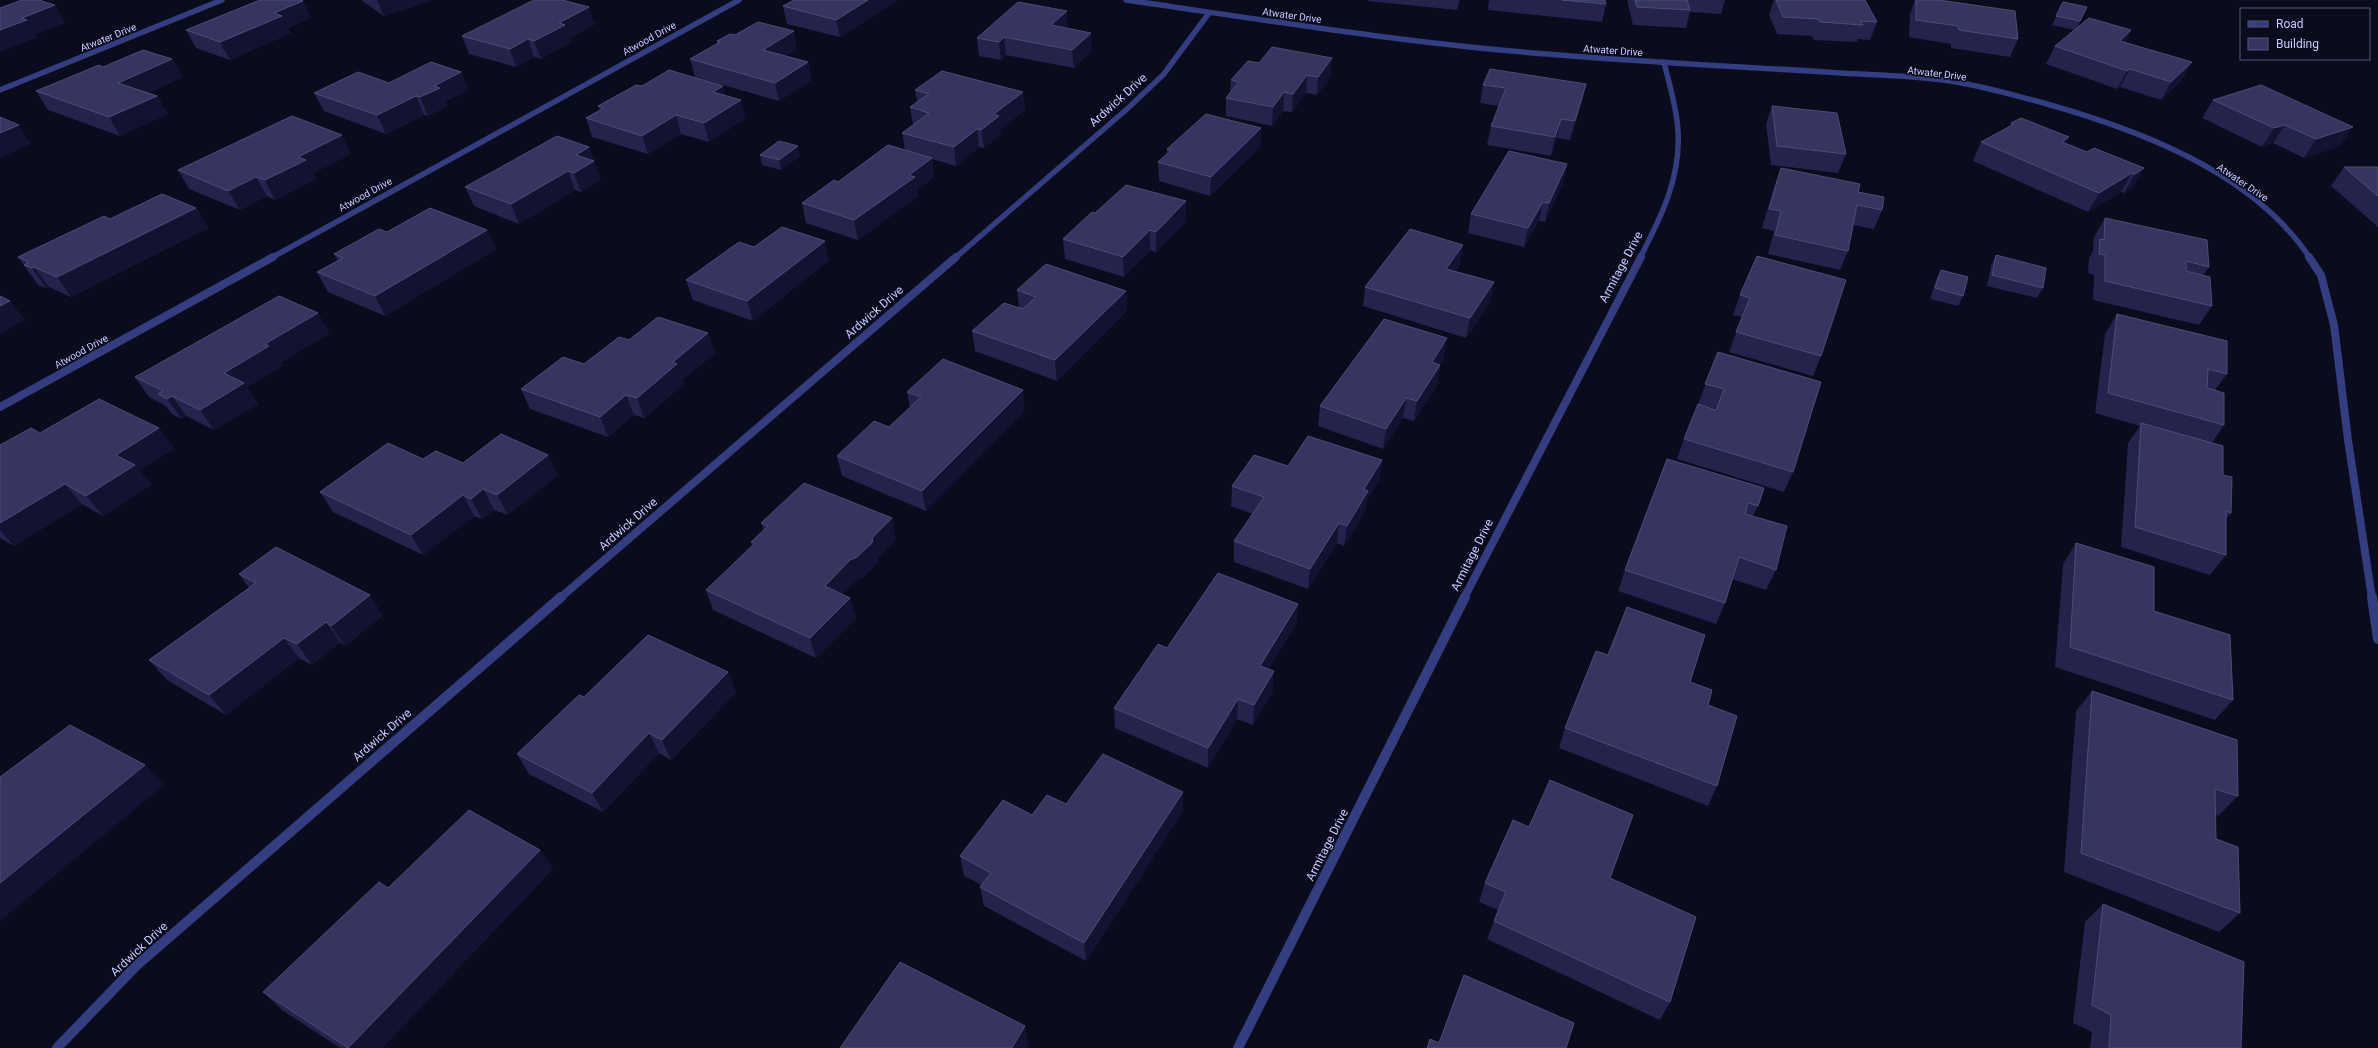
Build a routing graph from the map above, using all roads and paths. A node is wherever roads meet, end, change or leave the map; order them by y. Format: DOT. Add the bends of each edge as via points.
graph roads {
  1 [pos="222,0"];
  2 [pos="739,0"];
  3 [pos="1126,0"];
  4 [pos="1209,13"];
  5 [pos="1664,62"];
  6 [pos="0,90"];
  7 [pos="0,407"];
  8 [pos="2378,639"];
  9 [pos="57,1048"];
  10 [pos="1238,1048"];
  1 -- 6 [label="street, Atwater Drive"];
  2 -- 7 [label="street, Atwood Drive"];
  3 -- 4 [label="street, Atwater Drive"];
  4 -- 5 [label="street, Atwater Drive" via="1353,33 1536,53"];
  4 -- 9 [label="street, Ardwick Drive" via="1163,75 1127,108 252,864 136,966"];
  5 -- 8 [label="street, Atwater Drive" via="1944,80 2010,94 2078,113 2150,139 2203,165 2259,202 2295,236 2321,275 2334,325 2348,440"];
  5 -- 10 [label="street, Armitage Drive" via="1678,130 1677,167 1663,214 1493,540"];
}
